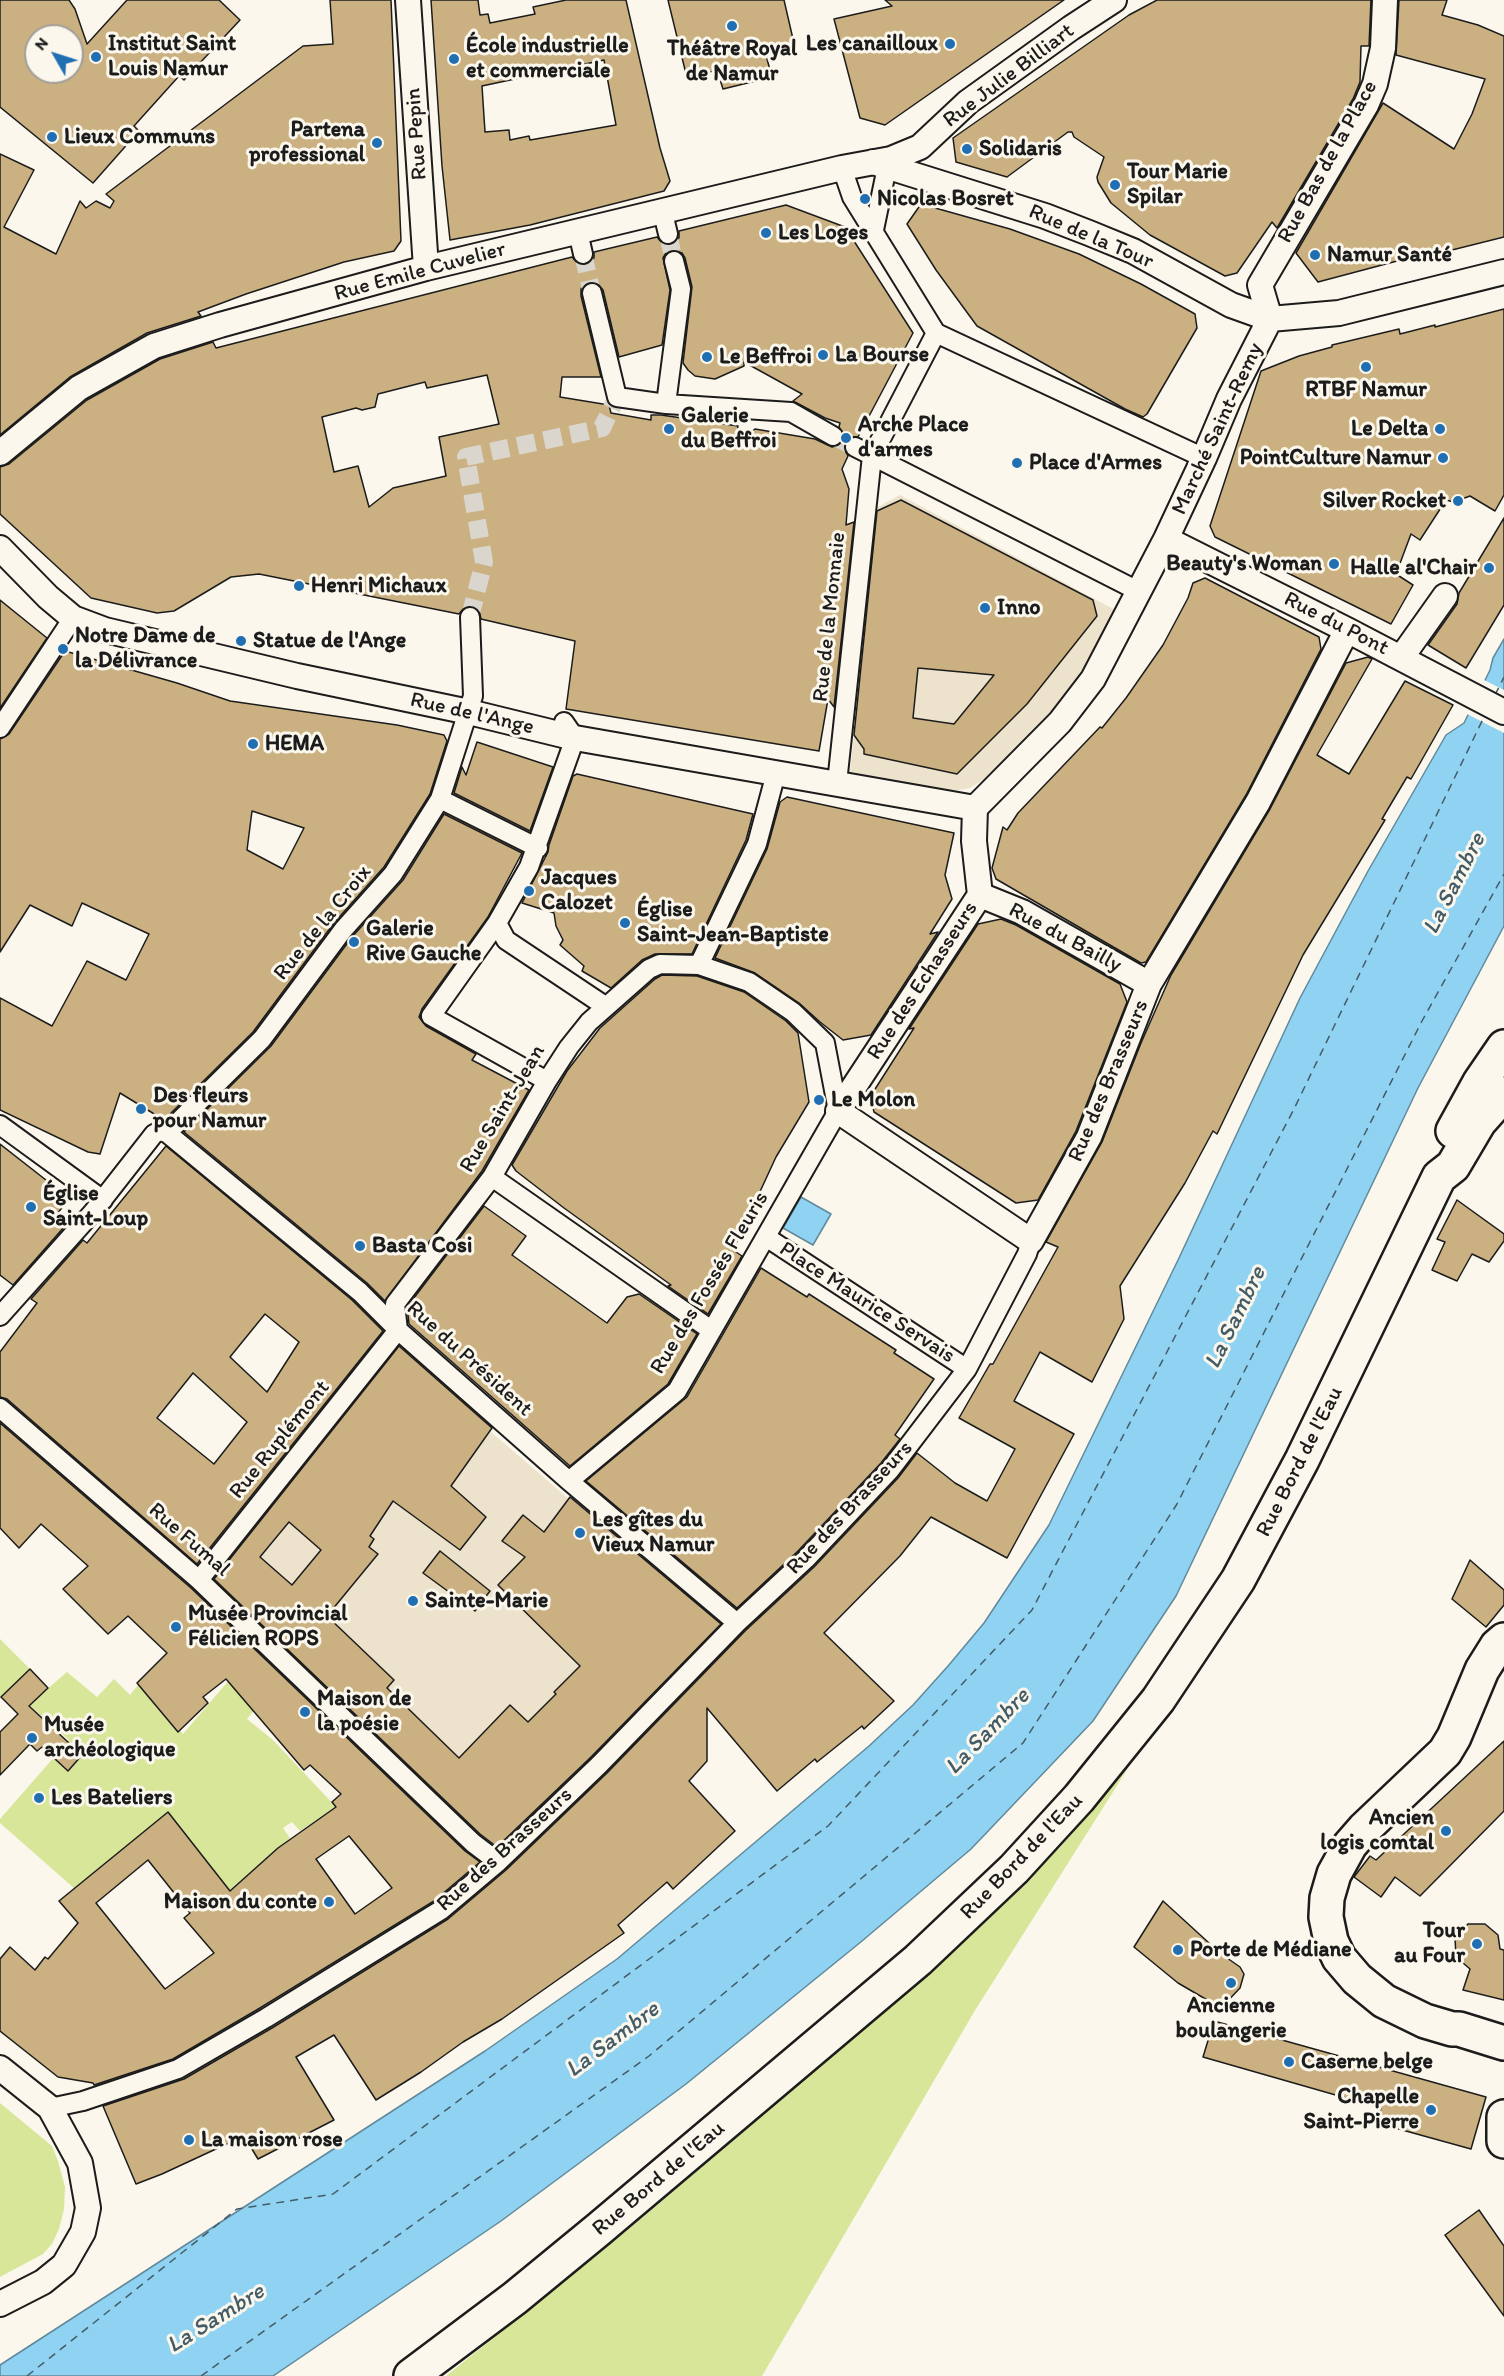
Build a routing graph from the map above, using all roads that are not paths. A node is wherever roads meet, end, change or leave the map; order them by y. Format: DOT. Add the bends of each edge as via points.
graph roads {
  1 [pos="408,0"];
  2 [pos="1114,0"];
  3 [pos="1385,0"];
  4 [pos="879,164"];
  5 [pos="842,168"];
  6 [pos="874,230"];
  7 [pos="674,261"];
  8 [pos="426,268"];
  9 [pos="1504,272"];
  10 [pos="592,293"];
  11 [pos="1270,319"];
  12 [pos="934,328"];
  13 [pos="666,405"];
  14 [pos="833,436"];
  15 [pos="855,447"];
  16 [pos="0,453"];
  17 [pos="872,456"];
  18 [pos="1204,458"];
  19 [pos="1167,539"];
  20 [pos="0,548"];
  21 [pos="1140,592"];
  22 [pos="1445,596"];
  23 [pos="470,617"];
  24 [pos="73,618"];
  25 [pos="1347,630"];
  26 [pos="1401,658"];
  27 [pos="469,712"];
  28 [pos="1504,712"];
  29 [pos="0,728"];
  30 [pos="569,730"];
  31 [pos="776,773"];
  32 [pos="837,783"];
  33 [pos="440,799"];
  34 [pos="975,808"];
  35 [pos="538,848"];
  36 [pos="980,895"];
  37 [pos="497,922"];
  38 [pos="699,965"];
  39 [pos="1149,984"];
  40 [pos="605,1006"];
  41 [pos="1504,1047"];
  42 [pos="548,1081"];
  43 [pos="1504,1094"];
  44 [pos="838,1111"];
  45 [pos="0,1125"];
  46 [pos="167,1133"];
  47 [pos="492,1177"];
  48 [pos="1438,1177"];
  49 [pos="103,1200"];
  50 [pos="766,1237"];
  51 [pos="1031,1241"];
  52 [pos="0,1316"];
  53 [pos="398,1330"];
  54 [pos="711,1330"];
  55 [pos="967,1369"];
  56 [pos="0,1408"];
  57 [pos="569,1481"];
  58 [pos="199,1580"];
  59 [pos="737,1623"];
  60 [pos="1504,1640"];
  61 [pos="498,1862"];
  62 [pos="1504,2043"];
  63 [pos="0,2068"];
  64 [pos="50,2108"];
  65 [pos="1504,2117"];
  66 [pos="1504,2141"];
  67 [pos="0,2304"];
  68 [pos="411,2376"];
  1 -- 8 [label="street, Rue Pepin"];
  2 -- 4 [label="street, Rue Julie Billiart" via="968,102 920,147"];
  3 -- 11 [label="street, Rue Bas de la Place" via="1383,48 1366,105 1260,285"];
  4 -- 5 [label="street, Rue Emile Cuvelier"];
  4 -- 6 [label="street"];
  4 -- 11 [label="street, Rue de la Tour" via="1089,233 1133,251 1231,305"];
  5 -- 6 [label="street" via="852,197"];
  5 -- 8 [label="street, Rue Emile Cuvelier" via="665,223 581,243"];
  6 -- 12 [label="street"];
  7 -- 13 [label="street" via="681,289"];
  8 -- 16 [label="street, Rue Emile Cuvelier" via="154,346 79,388"];
  9 -- 11 [label="street" via="1339,313"];
  10 -- 13 [label="street" via="617,397"];
  11 -- 18 [label="street, Marché Saint-Remy"];
  12 -- 17 [label="street"];
  12 -- 18 [label="street"];
  13 -- 14 [label="street" via="791,412"];
  15 -- 17 [label="street"];
  17 -- 21 [label="street"];
  17 -- 32 [label="street, Rue de la Monnaie"];
  18 -- 19 [label="street, Marché Saint-Remy"];
  19 -- 21 [label="street, Marché Saint-Remy"];
  19 -- 25 [label="street, Rue du Pont"];
  20 -- 24 [label="street, Rue de l'Ange"];
  21 -- 34 [label="street, Marché Saint-Remy" via="1086,688 1060,722"];
  22 -- 26 [label="street"];
  23 -- 27 [label="street, Rue de la Croix" via="473,696"];
  24 -- 27 [label="street, Rue de l'Ange" via="105,630 157,636 297,676"];
  24 -- 29 [label="street"];
  25 -- 26 [label="street, Rue du Pont"];
  25 -- 39 [label="street, Rue des Brasseurs" via="1258,802"];
  26 -- 28 [label="street, Rue du Pont"];
  27 -- 30 [label="street, Rue de l'Ange"];
  27 -- 33 [label="street, Rue de la Croix"];
  30 -- 31 [label="street, Rue de l'Ange"];
  30 -- 35 [label="street"];
  31 -- 32 [label="street, Rue de l'Ange"];
  31 -- 38 [label="street" via="757,844"];
  32 -- 34 [label="street, Rue de l'Ange"];
  33 -- 35 [label="street"];
  33 -- 46 [label="street, Rue de la Croix" via="393,874 343,930 262,1039"];
  34 -- 36 [label="street, Rue des Echasseurs"];
  35 -- 37 [label="street"];
  36 -- 39 [label="street, Rue du Bailly" via="1022,912"];
  36 -- 44 [label="street, Rue des Echasseurs"];
  37 -- 40 [label="street" via="506,940"];
  37 -- 42 [label="street" via="431,1016"];
  38 -- 40 [label="street, Rue Saint-Jean" via="660,964"];
  38 -- 44 [label="street, Rue Saint-Jean" via="749,982 793,1012 825,1043"];
  39 -- 51 [label="street, Rue des Brasseurs" via="1089,1137"];
  40 -- 42 [label="street, Rue Saint-Jean" via="569,1047"];
  41 -- 48 [label="main road, Rue Bord de l'Eau" via="1480,1082 1437,1162"];
  42 -- 47 [label="street, Rue Saint-Jean"];
  43 -- 48 [label="main road, Rue Bord de l'Eau" via="1479,1122 1453,1166"];
  44 -- 50 [label="street, Rue des Fossés Fleuris"];
  44 -- 51 [label="street"];
  45 -- 49 [label="street"];
  46 -- 49 [label="street, Rue de la Croix" via="154,1134"];
  46 -- 53 [label="street, Rue du Président" via="360,1292"];
  47 -- 53 [label="street, Rue Saint-Jean" via="394,1304"];
  47 -- 54 [label="street"];
  48 -- 68 [label="main road, Rue Bord de l'Eau" via="1255,1552 1184,1664 1079,1798 1014,1869 910,1966 515,2298"];
  49 -- 52 [label="street, Rue de la Croix"];
  50 -- 54 [label="street, Rue des Fossés Fleuris"];
  50 -- 55 [label="street, Place Maurice Servais"];
  51 -- 55 [label="street, Rue des Brasseurs"];
  53 -- 57 [label="street, Rue du Président"];
  53 -- 58 [label="street, Rue Ruplémont"];
  54 -- 57 [label="street, Rue des Fossés Fleuris" via="677,1390"];
  55 -- 59 [label="street, Rue des Brasseurs" via="852,1513"];
  56 -- 58 [label="street, Rue Fumal"];
  57 -- 59 [label="street, Rue du Président"];
  58 -- 61 [label="street, Rue Fumal" via="473,1843"];
  59 -- 61 [label="street, Rue des Brasseurs"];
  60 -- 62 [label="main road" via="1482,1670 1445,1752 1350,1845 1332,1880 1326,1917 1339,1958 1384,2001 1425,2021"];
  61 -- 64 [label="street, Rue des Brasseurs" via="441,1910 178,2069"];
  63 -- 64 [label="street"];
  64 -- 67 [label="street" via="80,2163 88,2208 83,2232 64,2265 43,2282"];
  65 -- 66 [label="main road"];
}
